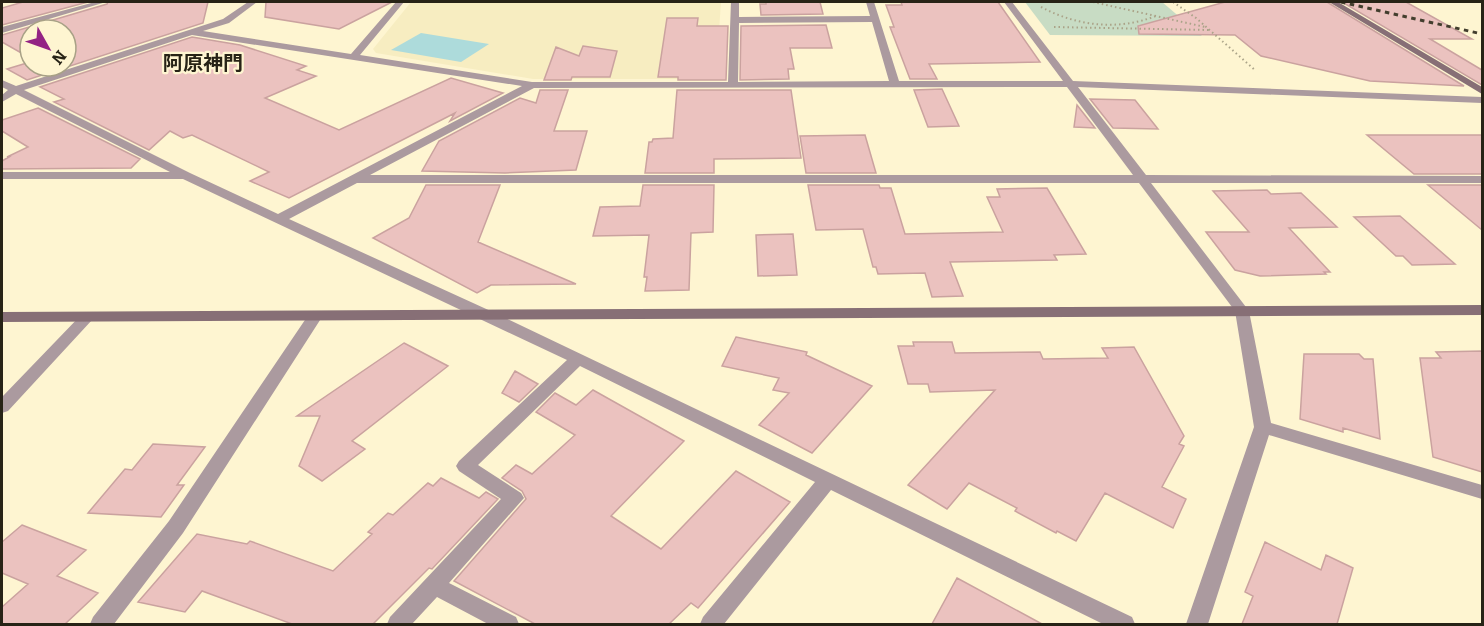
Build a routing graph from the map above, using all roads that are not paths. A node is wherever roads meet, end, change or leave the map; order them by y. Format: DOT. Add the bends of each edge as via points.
graph roads {
  1 [pos="102,2"];
  2 [pos="253,2"];
  3 [pos="400,2"];
  4 [pos="735,2"];
  5 [pos="870,2"];
  6 [pos="1008,2"];
  7 [pos="1333,2"];
  8 [pos="875,19"];
  9 [pos="735,20"];
  10 [pos="2,30"];
  11 [pos="191,32"];
  12 [pos="353,58"];
  13 [pos="2,84"];
  14 [pos="895,84"];
  15 [pos="1070,84"];
  16 [pos="532,85"];
  17 [pos="733,85"];
  18 [pos="15,90"];
  19 [pos="1482,91"];
  20 [pos="2,99"];
  21 [pos="1482,100"];
  22 [pos="2,176"];
  23 [pos="186,176"];
  24 [pos="355,179"];
  25 [pos="1142,179"];
  26 [pos="1482,179"];
  27 [pos="279,219"];
  28 [pos="1482,310"];
  29 [pos="1242,311"];
  30 [pos="488,316"];
  31 [pos="2,317"];
  32 [pos="87,317"];
  33 [pos="314,317"];
  34 [pos="578,359"];
  35 [pos="2,407"];
  36 [pos="1263,427"];
  37 [pos="828,480"];
  38 [pos="1482,492"];
  39 [pos="434,585"];
  40 [pos="101,624"];
  41 [pos="398,624"];
  42 [pos="508,624"];
  43 [pos="711,624"];
  44 [pos="1124,624"];
  45 [pos="1197,624"];
  1 -- 10 [label="street"];
  2 -- 11 [label="street" via="226,21"];
  3 -- 12 [label="street"];
  4 -- 9 [label="street"];
  5 -- 8 [label="street"];
  6 -- 15 [label="street"];
  7 -- 19 [label="street"];
  8 -- 9 [label="street"];
  8 -- 14 [label="street"];
  9 -- 17 [label="street"];
  11 -- 12 [label="street"];
  11 -- 18 [label="street"];
  12 -- 16 [label="street"];
  13 -- 18 [label="street"];
  14 -- 15 [label="street"];
  14 -- 17 [label="street"];
  15 -- 21 [label="street"];
  15 -- 25 [label="street"];
  16 -- 17 [label="street"];
  16 -- 24 [label="street"];
  18 -- 20 [label="street"];
  18 -- 23 [label="street"];
  22 -- 23 [label="street"];
  23 -- 27 [label="street"];
  24 -- 25 [label="street"];
  24 -- 27 [label="street"];
  25 -- 26 [label="street"];
  25 -- 29 [label="street"];
  27 -- 30 [label="street"];
  28 -- 29 [label="street"];
  29 -- 30 [label="street"];
  29 -- 36 [label="street"];
  30 -- 33 [label="street"];
  30 -- 34 [label="street"];
  31 -- 32 [label="street"];
  32 -- 33 [label="street"];
  32 -- 35 [label="street"];
  33 -- 40 [label="street" via="176,528"];
  34 -- 37 [label="street"];
  34 -- 39 [label="street" via="465,466 514,498"];
  36 -- 38 [label="street"];
  36 -- 45 [label="street"];
  37 -- 43 [label="street"];
  37 -- 44 [label="street"];
  39 -- 41 [label="street"];
  39 -- 42 [label="street"];
}
